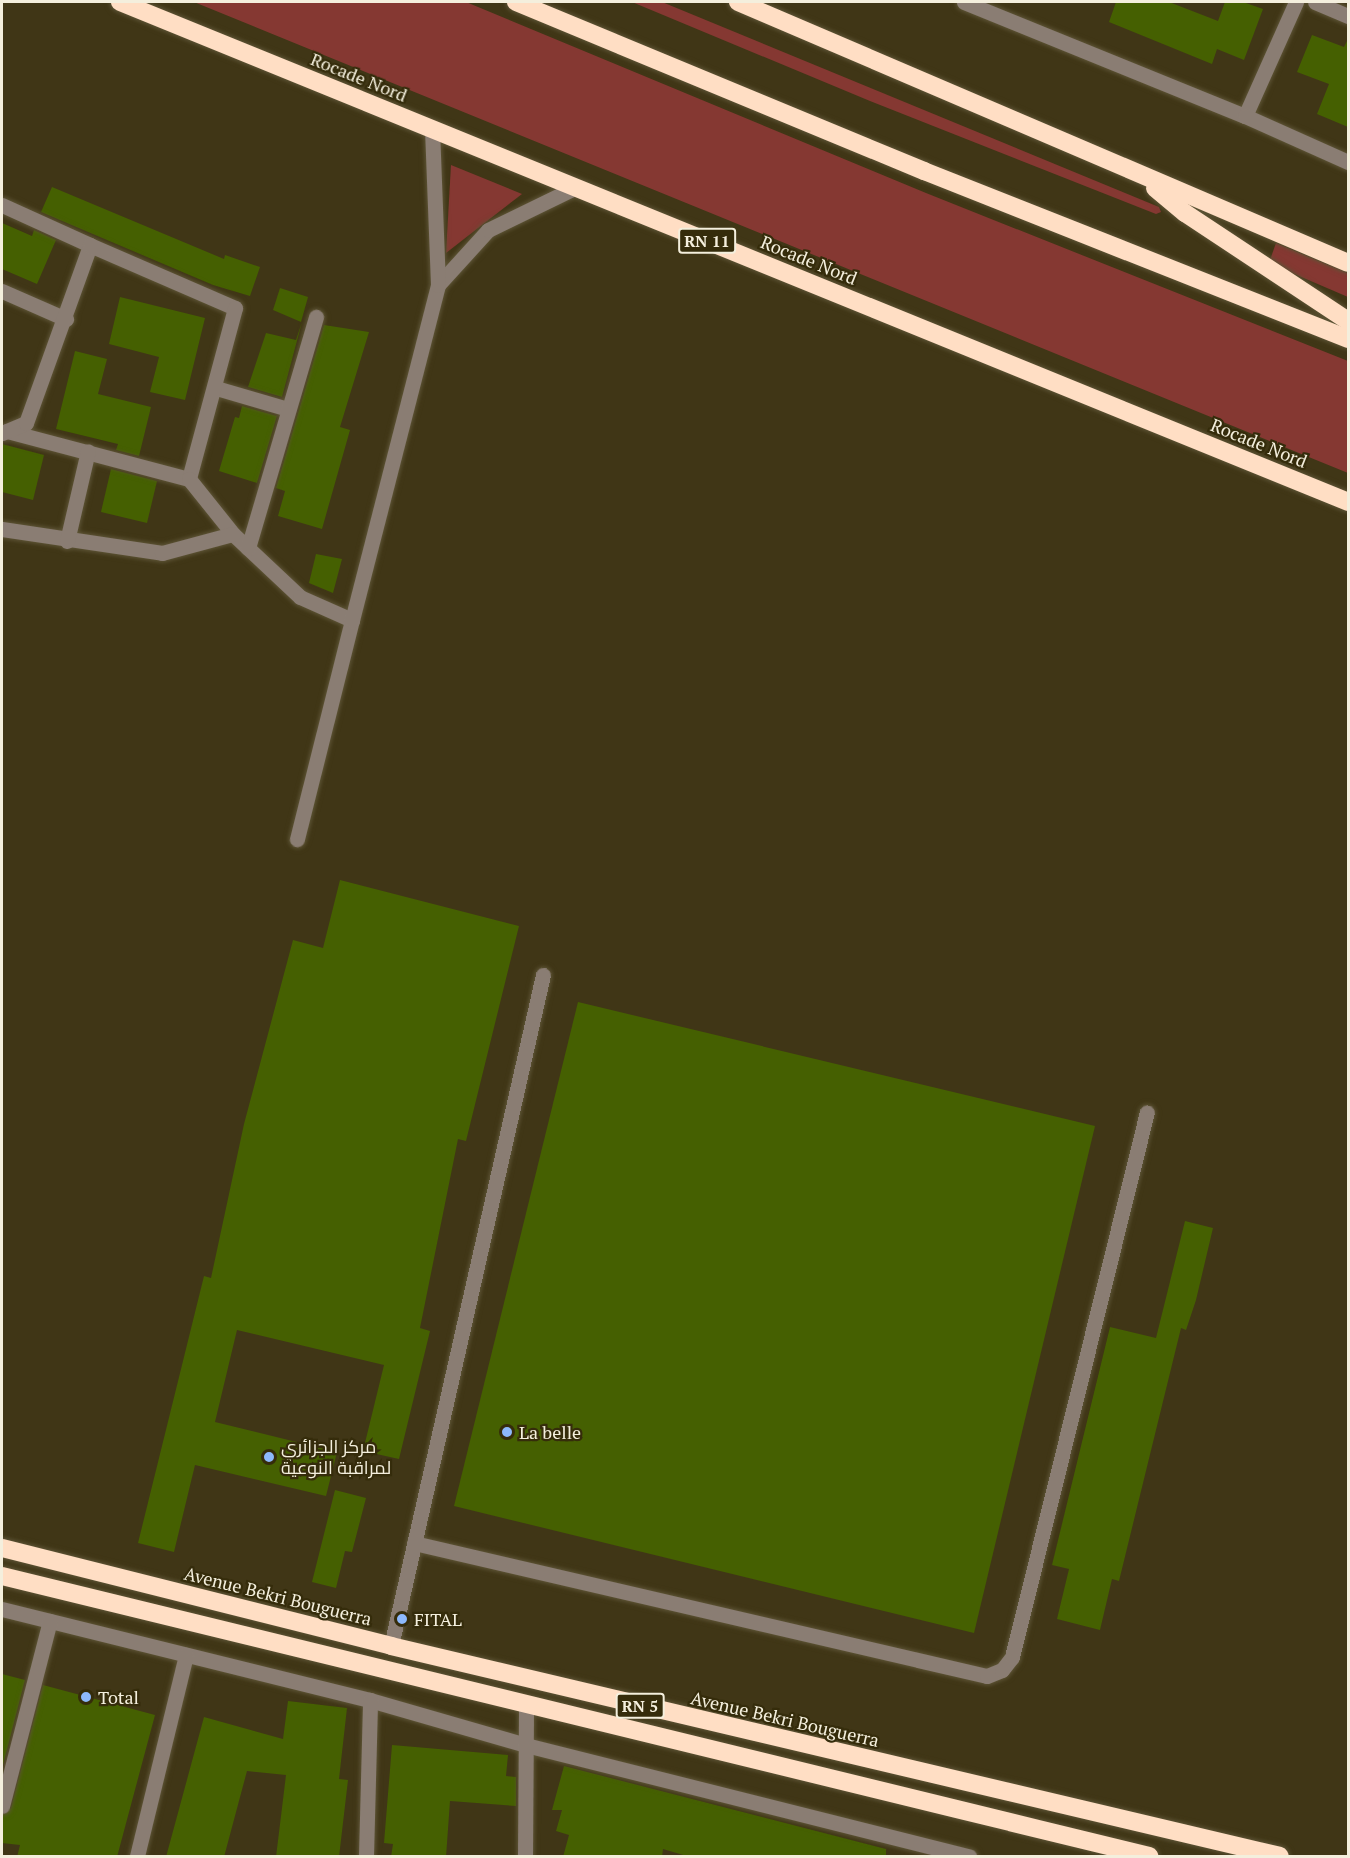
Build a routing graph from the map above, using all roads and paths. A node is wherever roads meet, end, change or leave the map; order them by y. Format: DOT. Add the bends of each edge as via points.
graph roads {
  1 [pos="120,2"];
  2 [pos="516,2"];
  3 [pos="738,2"];
  4 [pos="964,2"];
  5 [pos="1296,2"];
  6 [pos="1315,2"];
  7 [pos="1348,16"];
  8 [pos="1245,116"];
  9 [pos="432,131"];
  10 [pos="1348,162"];
  11 [pos="1142,177"];
  12 [pos="574,188"];
  13 [pos="2,205"];
  14 [pos="90,245"];
  15 [pos="1348,263"];
  16 [pos="438,285"];
  17 [pos="2,291"];
  18 [pos="316,317"];
  19 [pos="66,319"];
  20 [pos="1348,321"];
  21 [pos="1348,339"];
  22 [pos="216,388"];
  23 [pos="288,409"];
  24 [pos="4,432"];
  25 [pos="88,451"];
  26 [pos="189,479"];
  27 [pos="1294,479"];
  28 [pos="1348,502"];
  29 [pos="1348,508"];
  30 [pos="2,529"];
  31 [pos="233,534"];
  32 [pos="67,541"];
  33 [pos="248,548"];
  34 [pos="352,620"];
  35 [pos="297,839"];
  36 [pos="543,975"];
  37 [pos="1147,1112"];
  38 [pos="414,1543"];
  39 [pos="2,1548"];
  40 [pos="2,1576"];
  41 [pos="2,1609"];
  42 [pos="50,1622"];
  43 [pos="391,1646"];
  44 [pos="186,1655"];
  45 [pos="370,1700"];
  46 [pos="526,1706"];
  47 [pos="526,1745"];
  48 [pos="2,1806"];
  49 [pos="137,1857"];
  50 [pos="366,1857"];
  51 [pos="525,1857"];
  52 [pos="969,1857"];
  53 [pos="1149,1857"];
  54 [pos="1280,1857"];
  1 -- 9 [label="highway, Rocade Nord / RN 11"];
  2 -- 21 [label="highway" via="924,171"];
  3 -- 11 [label="highway"];
  4 -- 8 [label="street"];
  5 -- 8 [label="street"];
  6 -- 7 [label="street"];
  8 -- 10 [label="street"];
  9 -- 12 [label="highway, Rocade Nord / RN 11"];
  9 -- 16 [label="street"];
  11 -- 15 [label="highway"];
  11 -- 20 [label="highway" via="1185,213"];
  12 -- 16 [label="street" via="488,230"];
  12 -- 27 [label="highway, Rocade Nord / RN 11"];
  13 -- 14 [label="street"];
  14 -- 19 [label="street"];
  14 -- 22 [label="street" via="236,308"];
  16 -- 34 [label="street"];
  17 -- 19 [label="street"];
  18 -- 23 [label="street"];
  19 -- 24 [label="street" via="26,423"];
  22 -- 23 [label="street"];
  22 -- 26 [label="street"];
  23 -- 33 [label="street"];
  24 -- 25 [label="street"];
  25 -- 26 [label="street"];
  25 -- 32 [label="street"];
  26 -- 31 [label="street"];
  27 -- 28 [label="highway, Rocade Nord / RN 11"];
  27 -- 29 [label="highway"];
  30 -- 32 [label="street"];
  31 -- 32 [label="street" via="162,552"];
  31 -- 33 [label="street"];
  33 -- 34 [label="street" via="300,597"];
  34 -- 35 [label="street"];
  36 -- 38 [label="street"];
  37 -- 38 [label="street" via="1012,1657 1002,1670 987,1676"];
  38 -- 43 [label="street"];
  39 -- 43 [label="highway, Avenue Bekri Bouguerra / RN 5"];
  40 -- 46 [label="highway, RN 5"];
  41 -- 42 [label="street"];
  42 -- 44 [label="street"];
  42 -- 48 [label="street"];
  43 -- 54 [label="highway, Avenue Bekri Bouguerra / RN 5"];
  44 -- 45 [label="street"];
  44 -- 49 [label="street"];
  45 -- 47 [label="street"];
  45 -- 50 [label="street"];
  46 -- 47 [label="street"];
  46 -- 53 [label="highway, RN 5"];
  47 -- 51 [label="street"];
  47 -- 52 [label="street"];
}
